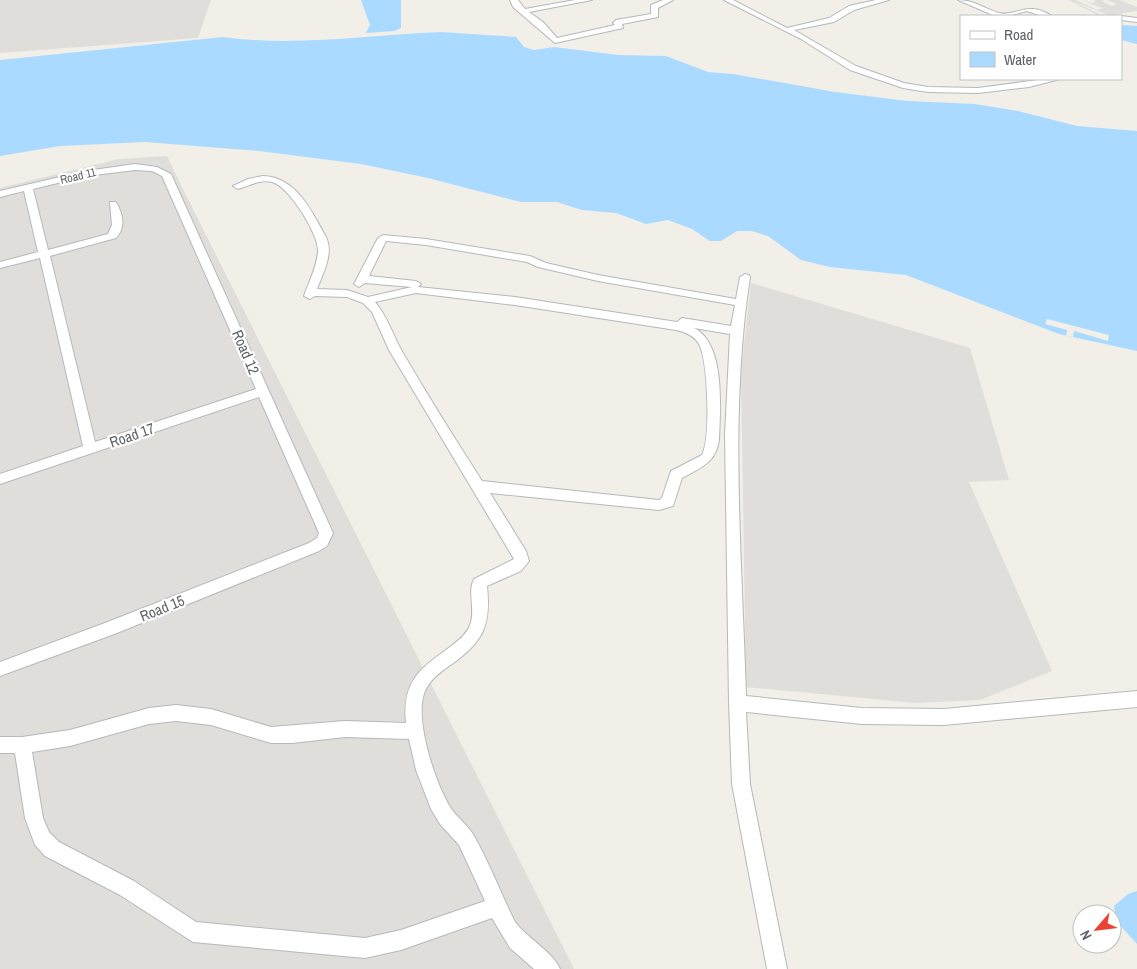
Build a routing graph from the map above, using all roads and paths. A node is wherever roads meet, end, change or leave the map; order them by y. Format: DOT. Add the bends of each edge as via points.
graph roads {
  1 [pos="514,0"];
  2 [pos="588,0"];
  3 [pos="669,0"];
  4 [pos="728,0"];
  5 [pos="886,0"];
  6 [pos="962,0"];
  7 [pos="523,11"];
  8 [pos="999,15"];
  9 [pos="1005,15"];
  10 [pos="1045,15"];
  11 [pos="1122,18"];
  12 [pos="1137,20"];
  13 [pos="786,30"];
  14 [pos="1051,80"];
  15 [pos="156,168"];
  16 [pos="238,186"];
  17 [pos="28,188"];
  18 [pos="0,194"];
  19 [pos="113,204"];
  20 [pos="44,254"];
  21 [pos="0,266"];
  22 [pos="745,277"];
  23 [pos="362,279"];
  24 [pos="352,294"];
  25 [pos="367,301"];
  26 [pos="741,303"];
  27 [pos="736,331"];
  28 [pos="263,391"];
  29 [pos="90,450"];
  30 [pos="0,479"];
  31 [pos="477,486"];
  32 [pos="322,542"];
  33 [pos="0,669"];
  34 [pos="1137,700"];
  35 [pos="737,703"];
  36 [pos="416,731"];
  37 [pos="0,745"];
  38 [pos="22,745"];
  39 [pos="497,906"];
  40 [pos="550,969"];
  41 [pos="776,969"];
  1 -- 7 [label="street"];
  2 -- 7 [label="street"];
  3 -- 7 [label="street" via="654,7 655,15 624,20 617,23 620,26 555,41"];
  4 -- 13 [label="street"];
  5 -- 13 [label="street" via="852,8 830,20"];
  6 -- 8 [label="street"];
  9 -- 10 [label="street" via="1027,9"];
  11 -- 12 [label="street"];
  13 -- 14 [label="street" via="853,68 912,89 977,91"];
  15 -- 17 [label="street, Road 11" via="122,167"];
  15 -- 28 [label="street, Road 12" via="166,174"];
  16 -- 24 [label="street" via="251,180 272,178 288,186 323,243 311,295"];
  17 -- 18 [label="street, Road 11"];
  17 -- 20 [label="street"];
  19 -- 20 [label="street" via="118,223 112,236"];
  20 -- 21 [label="street"];
  20 -- 29 [label="street"];
  22 -- 26 [label="street"];
  23 -- 24 [label="street"];
  23 -- 26 [label="street" via="383,238 511,255 606,279"];
  23 -- 27 [label="street" via="521,295"];
  24 -- 25 [label="street"];
  25 -- 31 [label="street" via="376,311"];
  25 -- 31 [label="street" via="416,290 515,301 692,330 706,346 712,395 711,450 707,458 676,475 668,502 658,504"];
  26 -- 27 [label="street"];
  27 -- 35 [label="street" via="732,435"];
  28 -- 29 [label="street, Road 17"];
  28 -- 32 [label="street, Road 12" via="326,533"];
  29 -- 30 [label="street, Road 17"];
  31 -- 36 [label="street" via="522,561 516,567 478,583 478,628 464,645 435,666 418,687 414,709"];
  32 -- 33 [label="street, Road 15" via="112,628"];
  34 -- 35 [label="street" via="944,717 862,716"];
  35 -- 41 [label="street" via="741,784"];
  36 -- 38 [label="street" via="345,729 271,734 211,717 176,713 149,716 70,738"];
  36 -- 39 [label="street" via="437,801 444,815 467,841"];
  37 -- 38 [label="street"];
  38 -- 39 [label="street" via="34,818 42,838 52,849 127,888 193,932 364,948 401,940"];
  39 -- 40 [label="street" via="517,941"];
}
